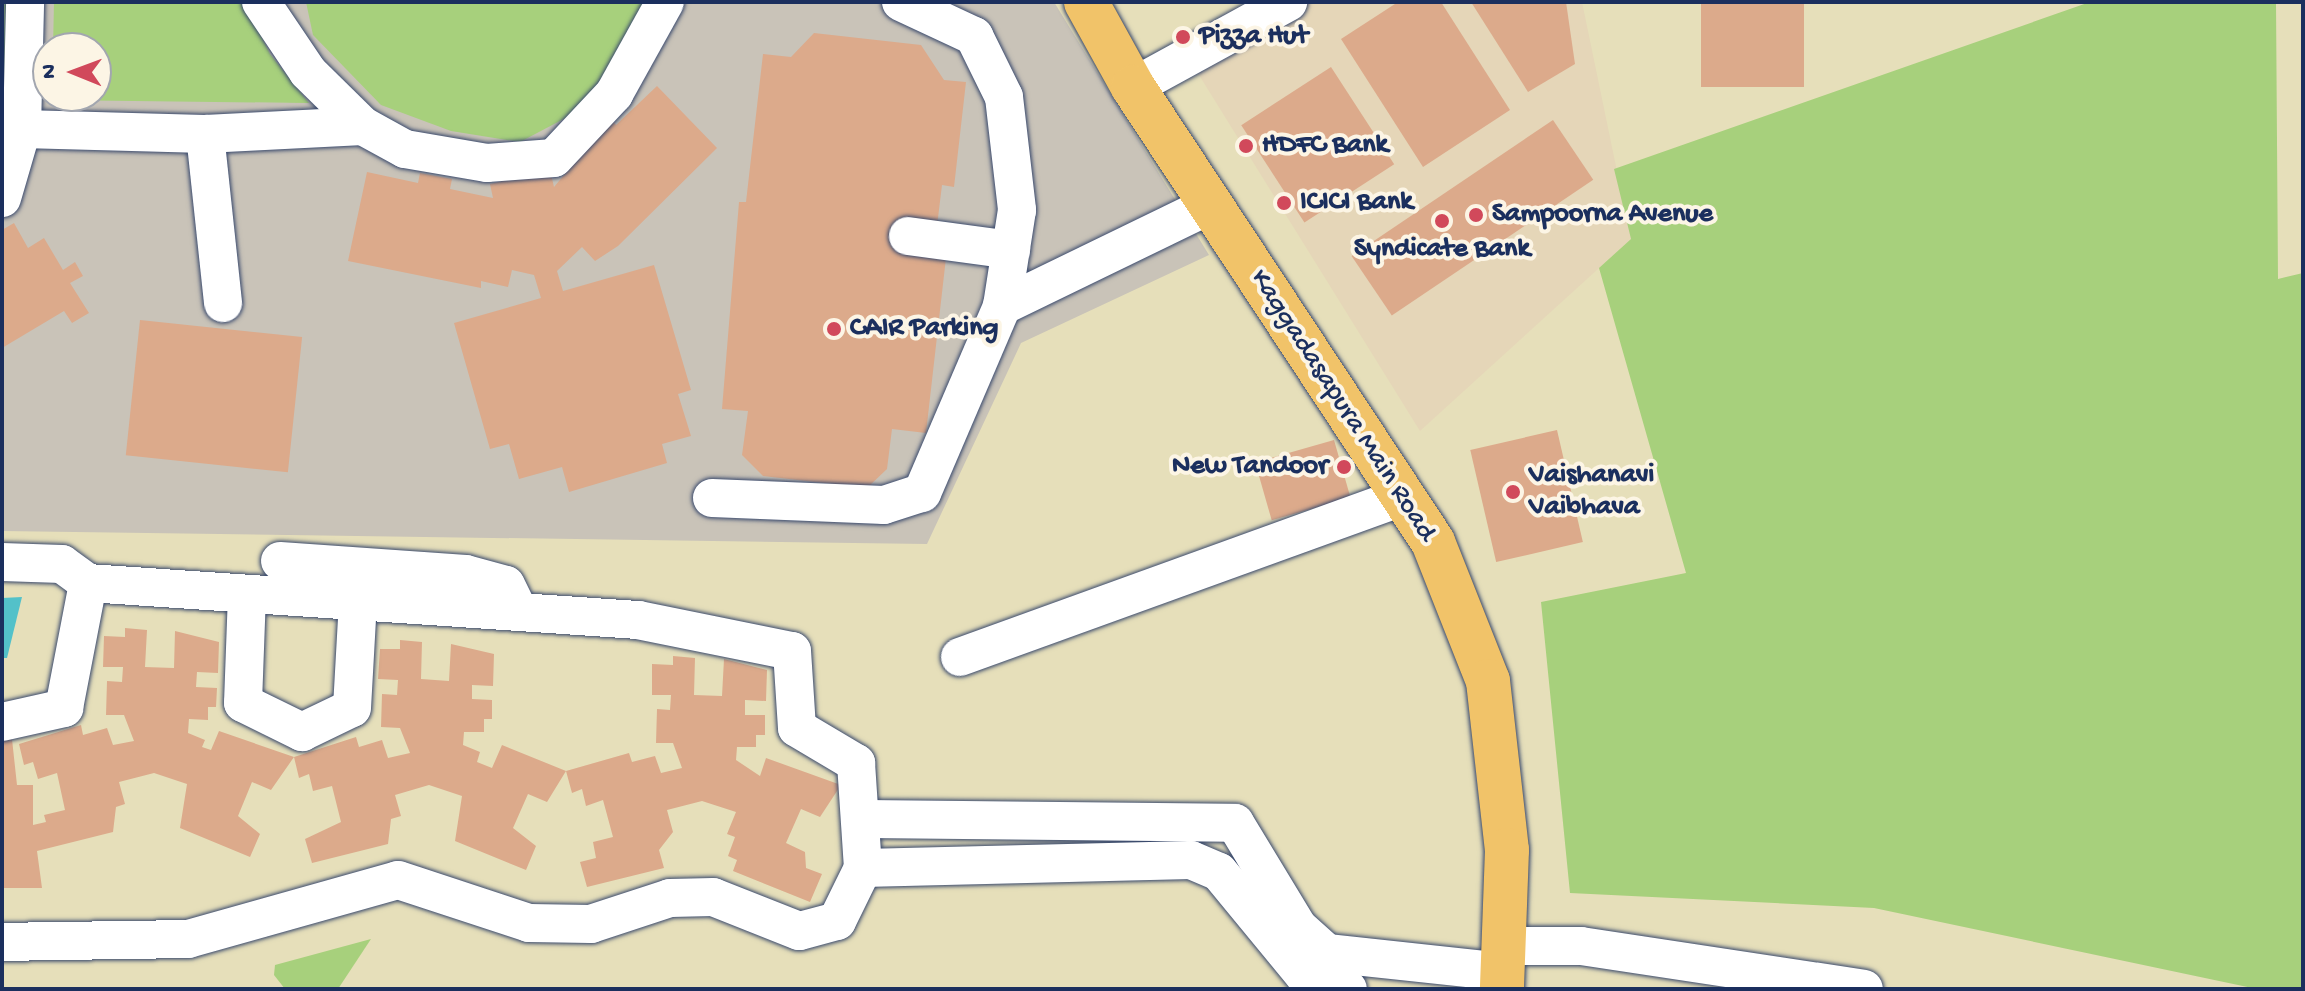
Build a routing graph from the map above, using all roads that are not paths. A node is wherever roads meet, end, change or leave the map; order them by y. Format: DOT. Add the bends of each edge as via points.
graph roads {
  1 [pos="25,2"];
  2 [pos="261,2"];
  3 [pos="665,2"];
  4 [pos="901,2"];
  5 [pos="1086,2"];
  6 [pos="1288,2"];
  7 [pos="969,19"];
  8 [pos="1133,87"];
  9 [pos="363,126"];
  10 [pos="22,129"];
  11 [pos="205,134"];
  12 [pos="2,198"];
  13 [pos="1210,205"];
  14 [pos="908,236"];
  15 [pos="1011,250"];
  16 [pos="223,303"];
  17 [pos="1002,306"];
  18 [pos="1404,496"];
  19 [pos="712,498"];
  20 [pos="280,561"];
  21 [pos="2,562"];
  22 [pos="88,583"];
  23 [pos="247,594"];
  24 [pos="358,601"];
  25 [pos="519,612"];
  26 [pos="960,657"];
  27 [pos="2,722"];
  28 [pos="861,819"];
  29 [pos="863,868"];
  30 [pos="6,948"];
  31 [pos="1505,969"];
  32 [pos="1348,989"];
  33 [pos="1864,989"];
  1 -- 10 [label="street"];
  2 -- 9 [label="street" via="308,72"];
  3 -- 9 [label="street" via="614,94 554,158 487,163 405,149"];
  4 -- 7 [label="street"];
  5 -- 8 [label="main road, Kaggadasapura Main Road"];
  6 -- 8 [label="street"];
  7 -- 15 [label="street" via="1004,97 1017,210"];
  8 -- 13 [label="main road, Kaggadasapura Main Road"];
  9 -- 11 [label="street"];
  10 -- 11 [label="street"];
  10 -- 12 [label="street"];
  11 -- 16 [label="street"];
  13 -- 17 [label="street"];
  13 -- 18 [label="main road, Kaggadasapura Main Road"];
  14 -- 15 [label="street"];
  15 -- 17 [label="street"];
  17 -- 19 [label="street" via="922,493 884,505"];
  18 -- 26 [label="street"];
  18 -- 31 [label="main road, Kaggadasapura Main Road" via="1433,542 1488,681 1507,850"];
  20 -- 25 [label="street" via="466,574 506,585"];
  21 -- 22 [label="street" via="62,564"];
  22 -- 23 [label="street"];
  22 -- 27 [label="street" via="64,708"];
  23 -- 24 [label="street"];
  23 -- 24 [label="street" via="243,703 302,732 352,708"];
  24 -- 25 [label="street"];
  25 -- 28 [label="street" via="638,620 792,651 797,728 856,763"];
  28 -- 29 [label="street"];
  28 -- 31 [label="street" via="1235,823 1298,927 1327,953"];
  29 -- 30 [label="street" via="837,921 799,931 713,897 670,898 591,924 529,923 398,880 188,939"];
  29 -- 32 [label="street" via="1191,860 1219,872 1304,975"];
  31 -- 33 [label="street" via="1581,946"];
}
